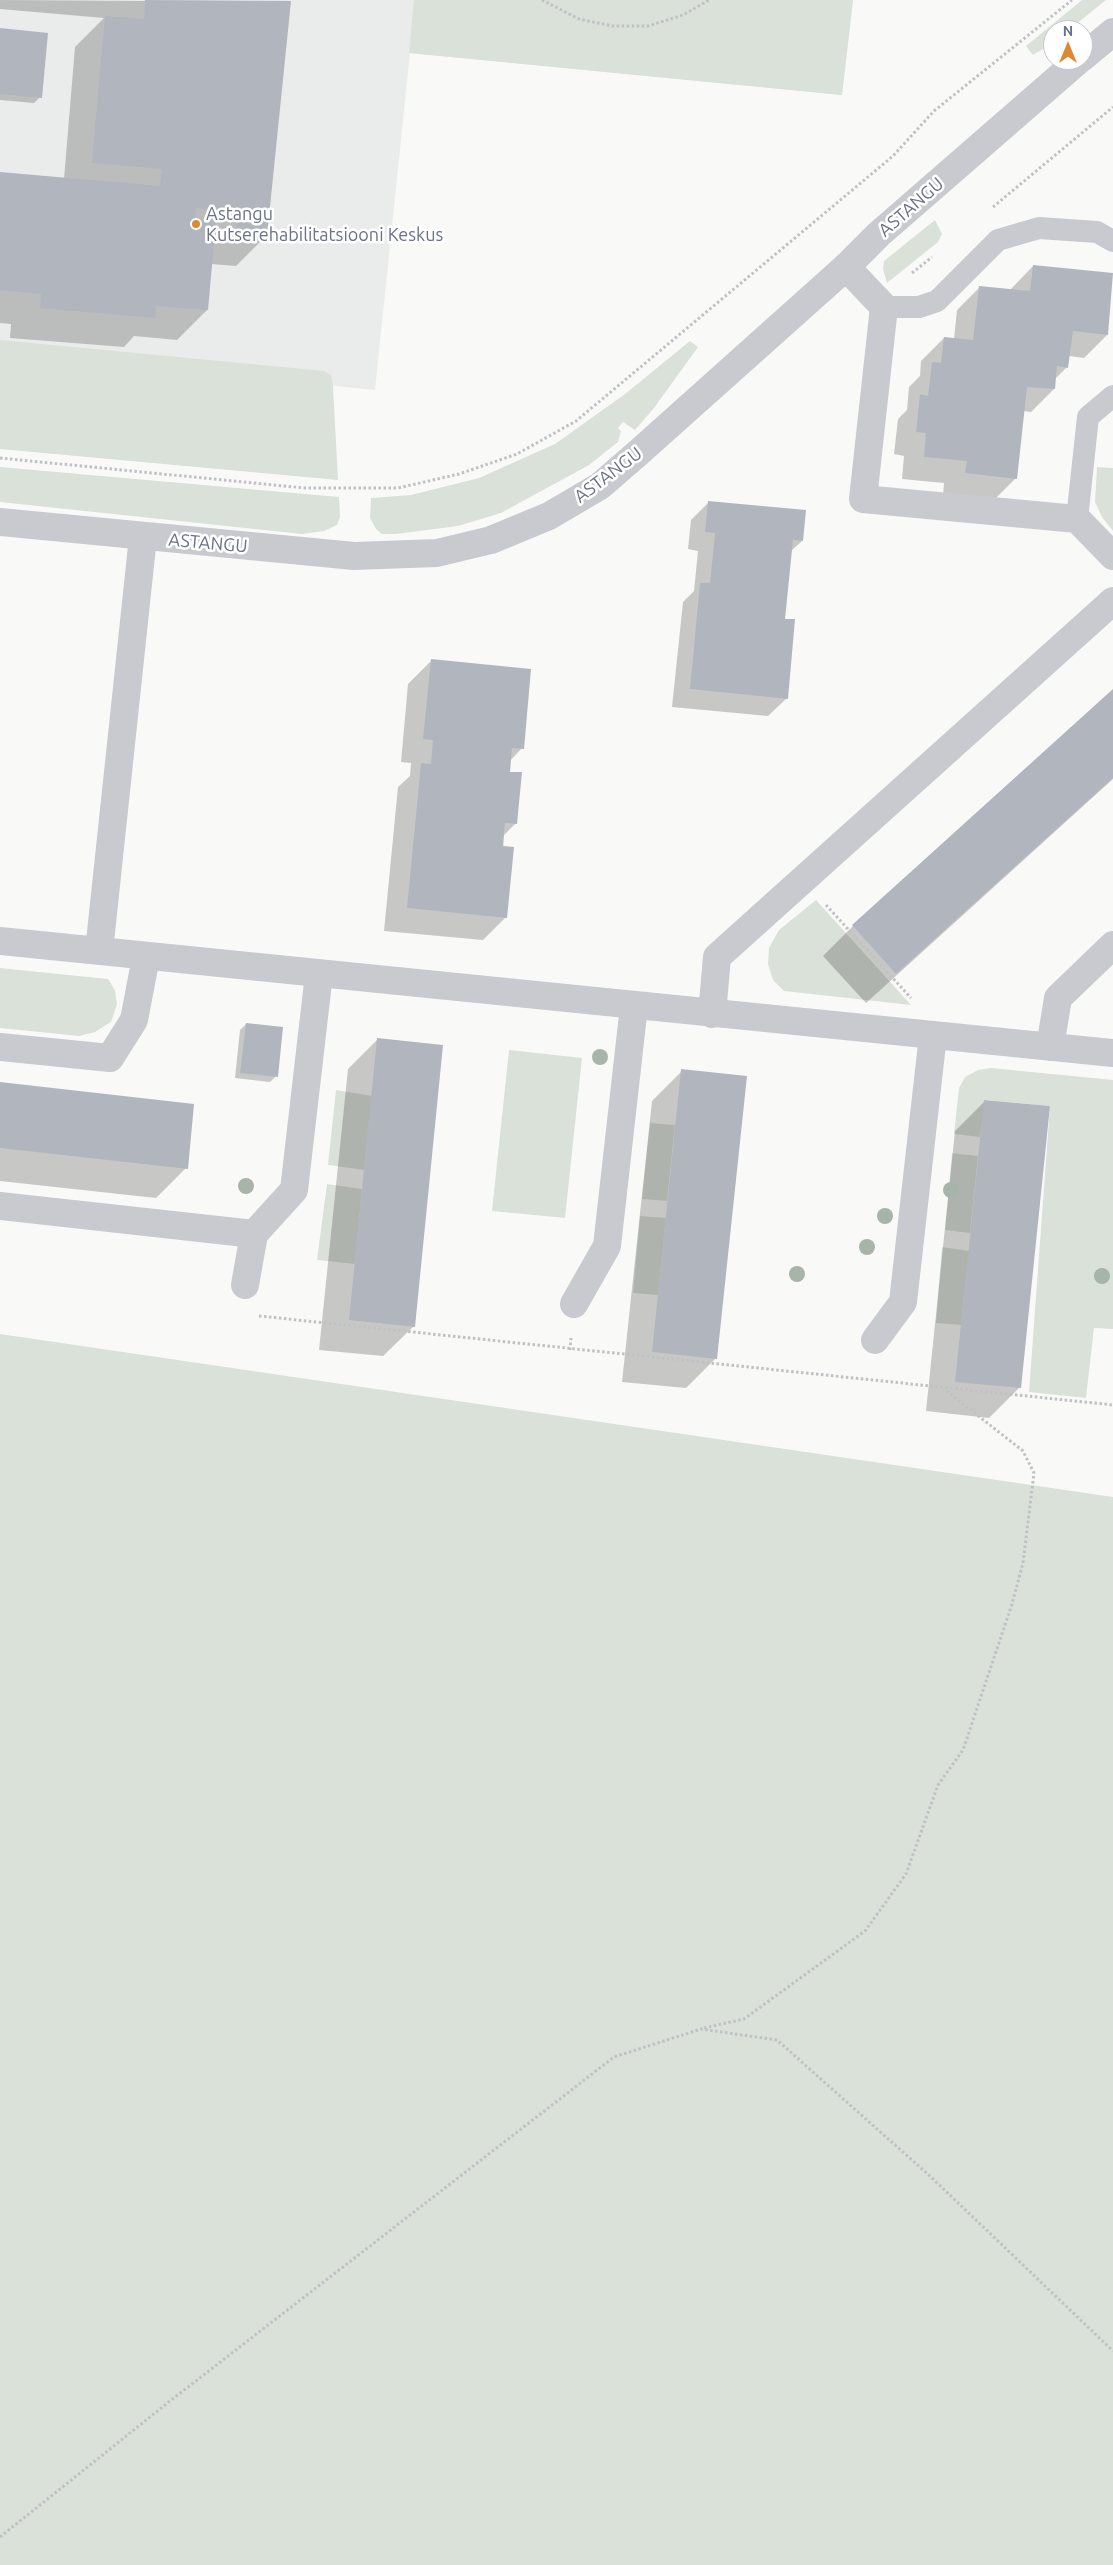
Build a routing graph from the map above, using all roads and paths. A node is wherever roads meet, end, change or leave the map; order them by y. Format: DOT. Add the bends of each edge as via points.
graph roads {
  1 [pos="542,0"];
  2 [pos="709,0"];
  3 [pos="1072,0"];
  4 [pos="1113,32"];
  5 [pos="1093,49"];
  6 [pos="1068,70"];
  7 [pos="1113,106"];
  8 [pos="992,208"];
  9 [pos="1113,241"];
  10 [pos="939,252"];
  11 [pos="846,267"];
  12 [pos="881,304"];
  13 [pos="1113,396"];
  14 [pos="0,458"];
  15 [pos="1077,519"];
  16 [pos="0,522"];
  17 [pos="143,537"];
  18 [pos="1113,556"];
  19 [pos="1113,601"];
  20 [pos="822,900"];
  21 [pos="0,941"];
  22 [pos="1113,945"];
  23 [pos="99,951"];
  24 [pos="146,957"];
  25 [pos="319,974"];
  26 [pos="916,1004"];
  27 [pos="634,1006"];
  28 [pos="712,1014"];
  29 [pos="933,1035"];
  30 [pos="1050,1046"];
  31 [pos="0,1047"];
  32 [pos="1113,1053"];
  33 [pos="0,1206"];
  34 [pos="254,1234"];
  35 [pos="245,1285"];
  36 [pos="574,1304"];
  37 [pos="307,1322"];
  38 [pos="875,1340"];
  39 [pos="944,1389"];
  40 [pos="1113,1405"];
  41 [pos="701,2029"];
  42 [pos="1113,2352"];
  43 [pos="0,2537"];
  1 -- 2 [label="path" via="579,19 612,26 648,26 683,15"];
  3 -- 14 [label="path" via="934,111 894,156 576,421 517,454 459,474 398,488 306,488"];
  4 -- 5 [label="street"];
  6 -- 11 [label="street, ASTANGU" via="879,234"];
  7 -- 8 [label="path"];
  9 -- 12 [label="lane" via="1097,232 1039,228 998,240 937,301 919,307"];
  10 -- 12 [label="path"];
  11 -- 12 [label="street"];
  11 -- 17 [label="street, ASTANGU" via="600,486 549,516 491,540 437,552 354,556"];
  12 -- 15 [label="street" via="863,499"];
  13 -- 15 [label="lane" via="1088,417"];
  15 -- 18 [label="street"];
  16 -- 17 [label="street, ASTANGU"];
  17 -- 23 [label="street"];
  19 -- 28 [label="street" via="717,957"];
  20 -- 26 [label="path"];
  21 -- 23 [label="street"];
  22 -- 30 [label="street" via="1058,998"];
  23 -- 24 [label="street"];
  24 -- 25 [label="street"];
  24 -- 31 [label="street" via="134,1020 110,1058"];
  25 -- 27 [label="street"];
  25 -- 34 [label="street" via="294,1190"];
  27 -- 28 [label="street"];
  27 -- 36 [label="street" via="607,1246"];
  28 -- 29 [label="street"];
  29 -- 30 [label="street"];
  29 -- 38 [label="street" via="903,1302"];
  30 -- 32 [label="street"];
  33 -- 34 [label="street"];
  34 -- 35 [label="street"];
  37 -- 39 [label="path"];
  39 -- 40 [label="path"];
  39 -- 41 [label="path" via="1023,1451 1034,1473 1023,1563 1007,1622 963,1750 938,1784 906,1874 865,1931 744,2019"];
  41 -- 42 [label="path" via="777,2040 931,2178"];
  41 -- 43 [label="path" via="614,2057"];
}
